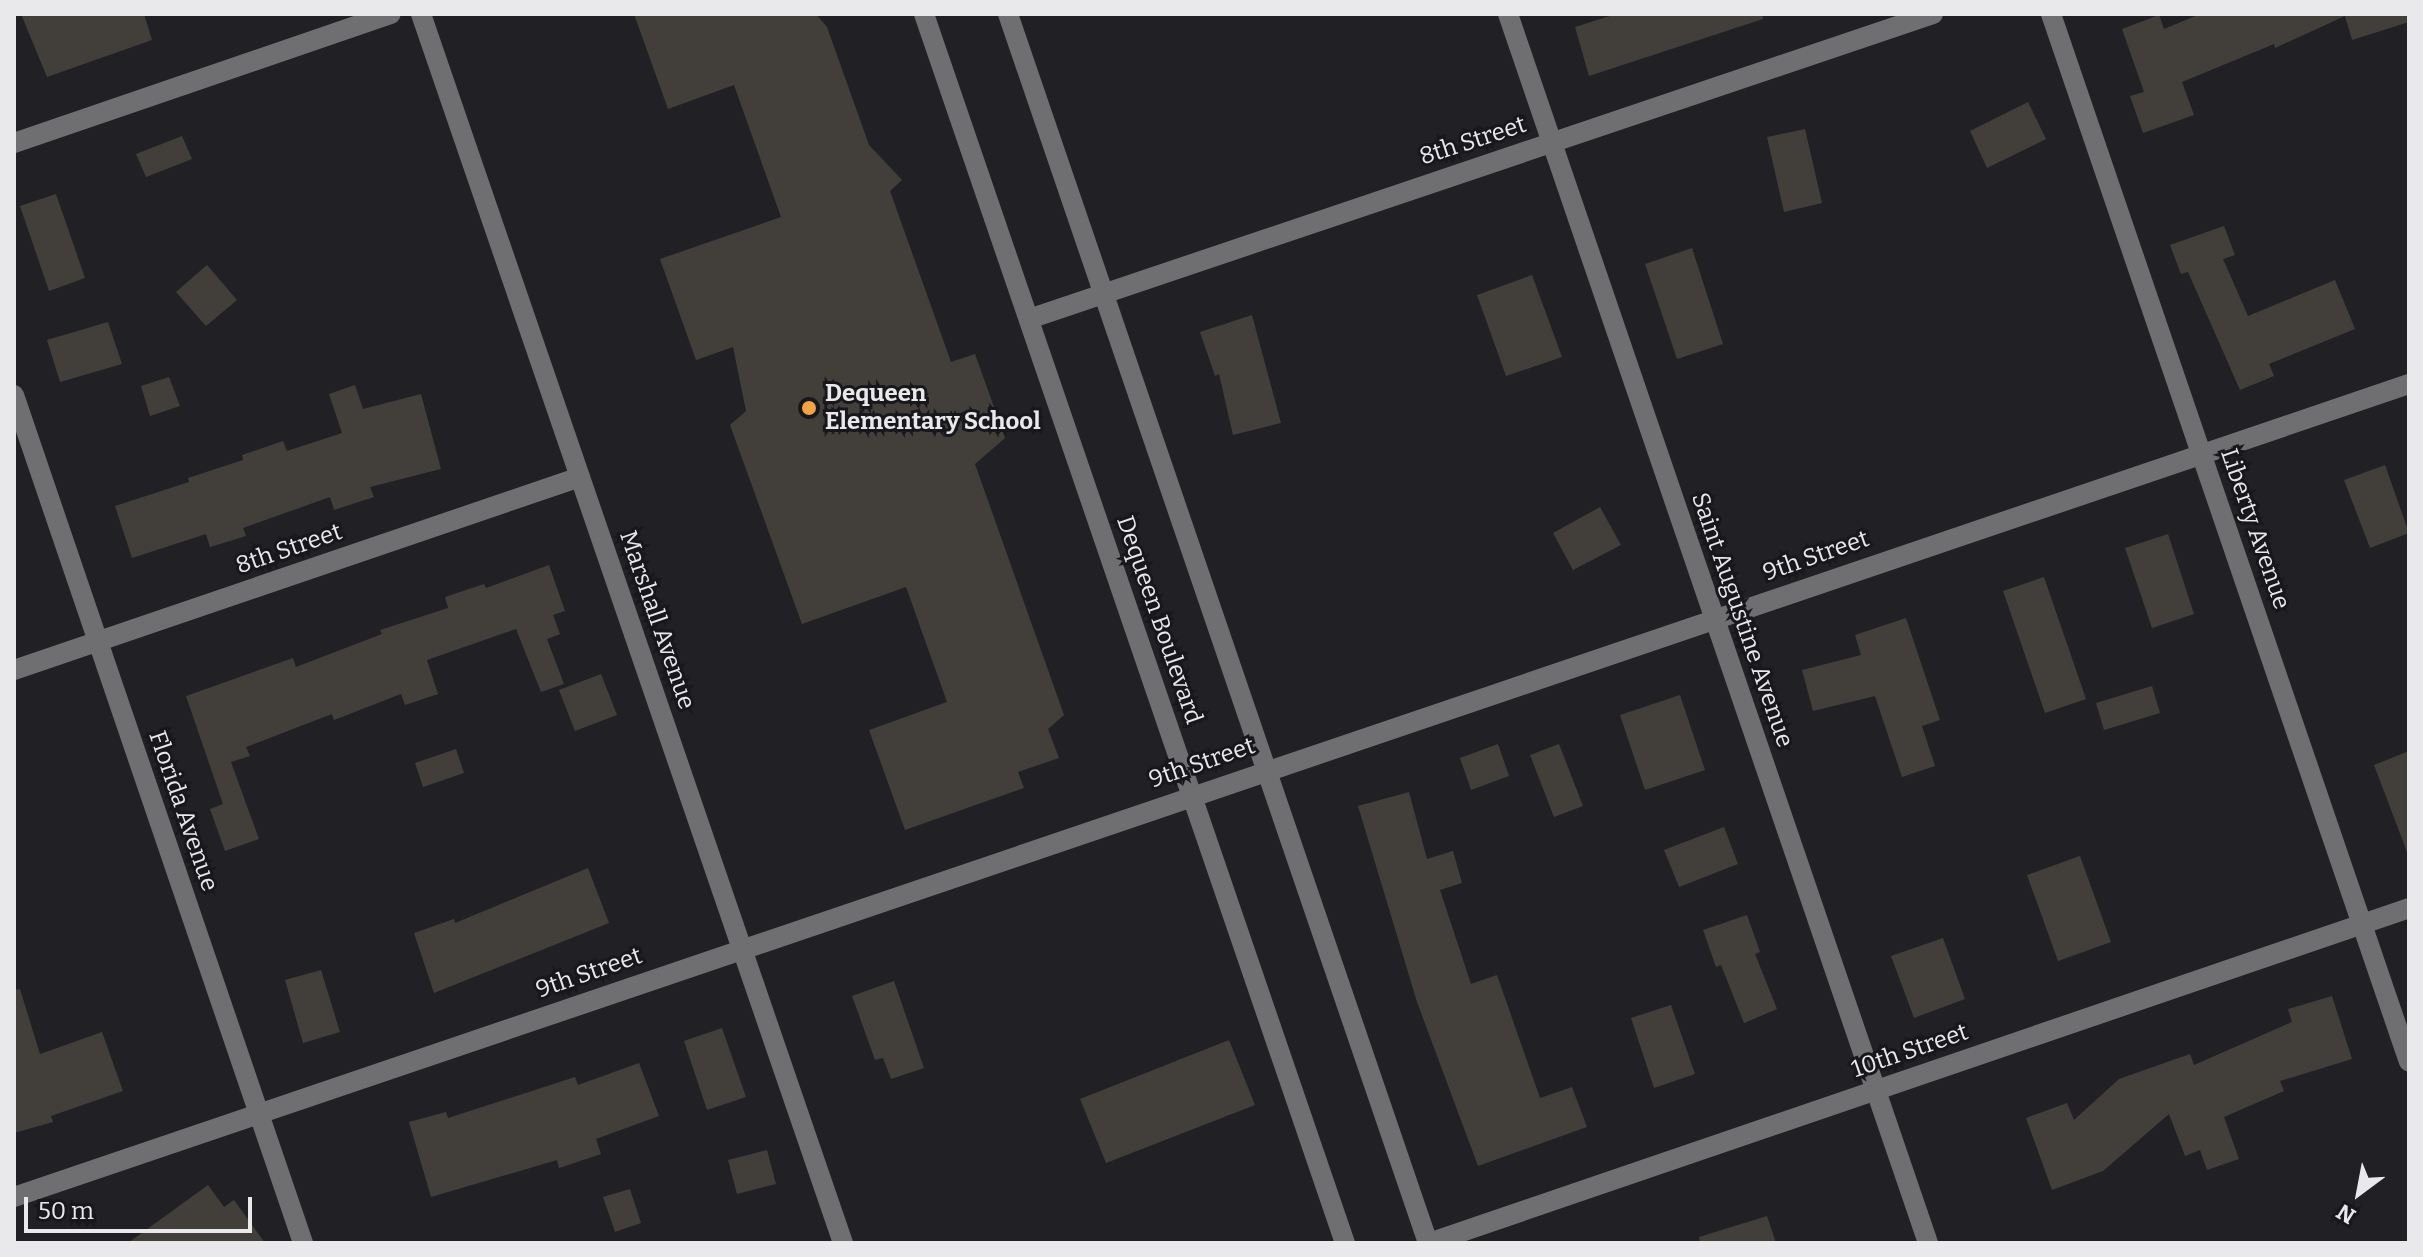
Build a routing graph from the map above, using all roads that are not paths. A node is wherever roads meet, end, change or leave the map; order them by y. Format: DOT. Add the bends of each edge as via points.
graph roads {
  1 [pos="391,14"];
  2 [pos="421,14"];
  3 [pos="924,14"];
  4 [pos="1008,14"];
  5 [pos="1508,14"];
  6 [pos="1933,14"];
  7 [pos="2051,14"];
  8 [pos="1551,142"];
  9 [pos="14,143"];
  10 [pos="1104,292"];
  11 [pos="1029,319"];
  12 [pos="2409,384"];
  13 [pos="14,395"];
  14 [pos="2202,454"];
  15 [pos="580,477"];
  16 [pos="1714,618"];
  17 [pos="98,641"];
  18 [pos="14,670"];
  19 [pos="1266,769"];
  20 [pos="1191,794"];
  21 [pos="2409,908"];
  22 [pos="2362,924"];
  23 [pos="742,949"];
  24 [pos="2409,1062"];
  25 [pos="1876,1090"];
  26 [pos="259,1113"];
  27 [pos="14,1197"];
  28 [pos="303,1243"];
  29 [pos="843,1243"];
  30 [pos="1345,1243"];
  31 [pos="1428,1243"];
  32 [pos="1928,1243"];
  1 -- 9 [label="street"];
  2 -- 15 [label="street, Marshall Avenue"];
  3 -- 11 [label="street, Dequeen Boulevard"];
  4 -- 10 [label="street"];
  5 -- 8 [label="street, Saint Augustine Avenue"];
  6 -- 8 [label="street, 8th Street"];
  7 -- 14 [label="street, Liberty Avenue"];
  8 -- 10 [label="street, 8th Street"];
  8 -- 16 [label="street, Saint Augustine Avenue"];
  10 -- 11 [label="street, 8th Street"];
  10 -- 19 [label="street"];
  11 -- 20 [label="street, Dequeen Boulevard"];
  12 -- 14 [label="street, 9th Street"];
  13 -- 17 [label="street, Florida Avenue"];
  14 -- 16 [label="street, 9th Street"];
  14 -- 22 [label="street, Liberty Avenue"];
  15 -- 17 [label="street, 8th Street"];
  15 -- 23 [label="street, Marshall Avenue"];
  16 -- 19 [label="street, 9th Street"];
  16 -- 25 [label="street, Saint Augustine Avenue"];
  17 -- 18 [label="street, 8th Street"];
  17 -- 26 [label="street, Florida Avenue"];
  19 -- 20 [label="street, 9th Street"];
  19 -- 31 [label="street"];
  20 -- 23 [label="street, 9th Street"];
  20 -- 30 [label="street, Dequeen Boulevard"];
  21 -- 22 [label="street, 10th Street"];
  22 -- 24 [label="street, Liberty Avenue"];
  22 -- 25 [label="street, 10th Street"];
  23 -- 26 [label="street, 9th Street"];
  23 -- 29 [label="street, Marshall Avenue"];
  25 -- 31 [label="street, 10th Street"];
  25 -- 32 [label="street, Saint Augustine Avenue"];
  26 -- 27 [label="street, 9th Street"];
  26 -- 28 [label="street, Florida Avenue"];
}
